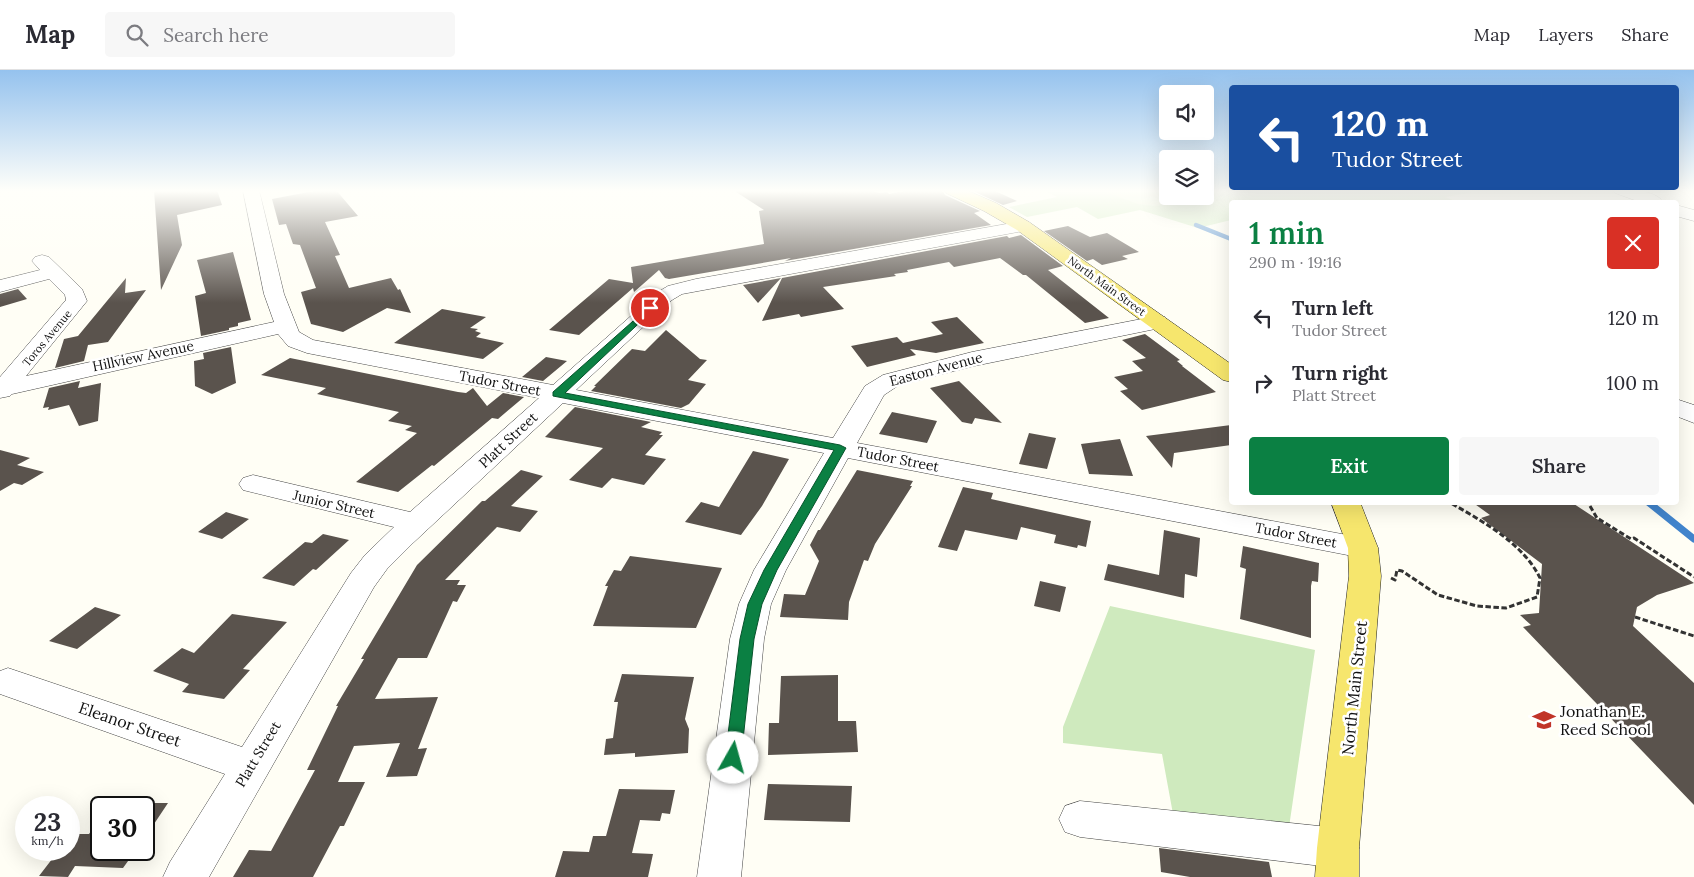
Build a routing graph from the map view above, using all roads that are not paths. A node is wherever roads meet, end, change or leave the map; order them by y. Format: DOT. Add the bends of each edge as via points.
graph roads {
  1 [pos="259,228"];
  2 [pos="1014,228"];
  3 [pos="1025,228"];
  4 [pos="0,286"];
  5 [pos="1157,322"];
  6 [pos="286,326"];
  7 [pos="1229,375"];
  8 [pos="1,390"];
  9 [pos="557,394"];
  10 [pos="1679,408"];
  11 [pos="1694,415"];
  12 [pos="840,448"];
  13 [pos="253,484"];
  14 [pos="1346,505"];
  15 [pos="416,523"];
  16 [pos="1364,558"];
  17 [pos="8,682"];
  18 [pos="251,767"];
  19 [pos="1080,819"];
  20 [pos="1338,862"];
  21 [pos="185,877"];
  22 [pos="719,877"];
  1 -- 6 [label="street, Tudor Street" via="271,284"];
  2 -- 9 [label="street, Platt Street" via="675,290 650,308"];
  3 -- 5 [label="main road, North Main Street"];
  4 -- 8 [label="street, Toros Avenue" via="48,266 76,292 77,302"];
  5 -- 7 [label="main road, North Main Street"];
  5 -- 12 [label="street, Easton Avenue" via="993,354 891,380 880,385 870,396"];
  6 -- 8 [label="street, Hillview Avenue"];
  6 -- 9 [label="street, Tudor Street" via="296,341 313,347"];
  9 -- 12 [label="street, Tudor Street"];
  9 -- 15 [label="street, Platt Street"];
  10 -- 11 [label="street"];
  12 -- 16 [label="street, Tudor Street"];
  12 -- 22 [label="street, Easton Avenue" via="770,570 750,620"];
  13 -- 15 [label="street, Junior Street"];
  14 -- 16 [label="main road, North Main Street"];
  15 -- 18 [label="street, Platt Street" via="383,554 362,581"];
  16 -- 20 [label="main road, North Main Street"];
  17 -- 18 [label="street, Eleanor Street"];
  18 -- 21 [label="street, Platt Street"];
  19 -- 20 [label="street"];
}
